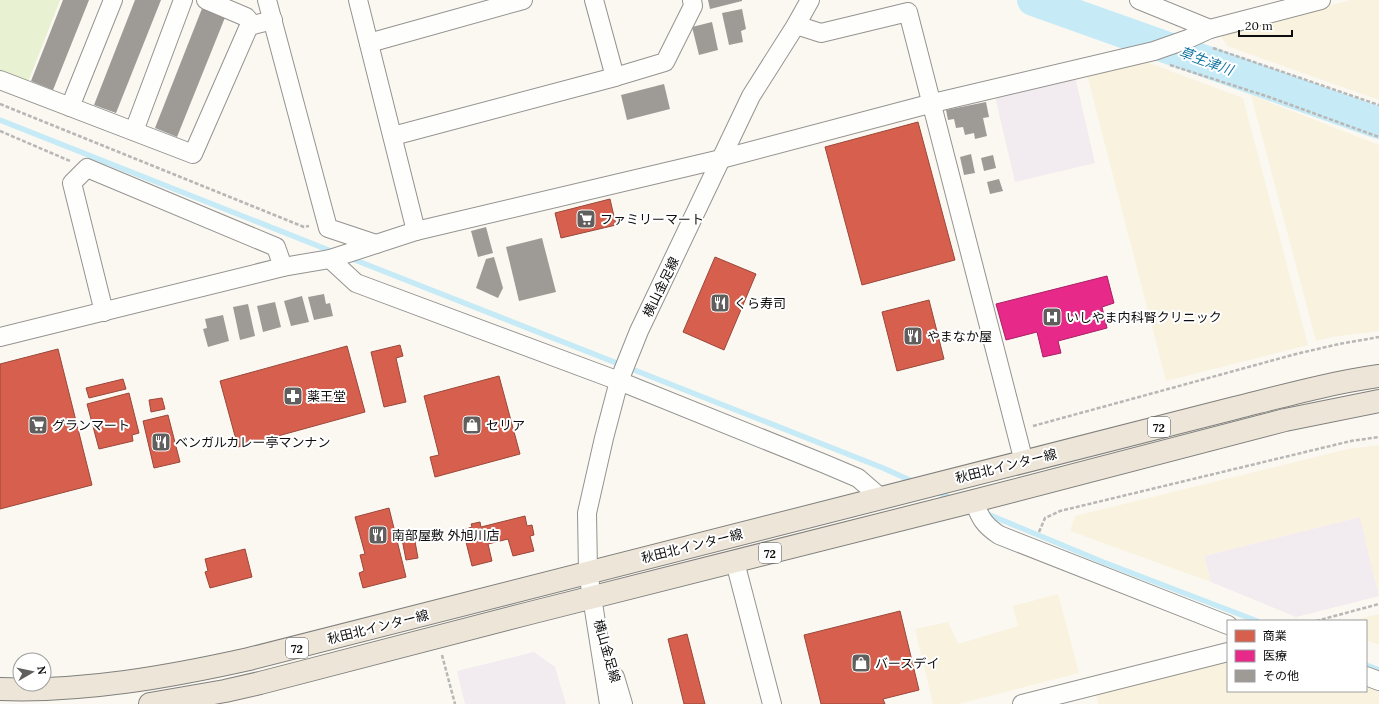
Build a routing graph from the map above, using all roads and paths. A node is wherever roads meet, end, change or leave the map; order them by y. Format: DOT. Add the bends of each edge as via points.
graph roads {
  1 [pos="113,0"];
  2 [pos="183,0"];
  3 [pos="206,0"];
  4 [pos="267,0"];
  5 [pos="358,0"];
  6 [pos="523,0"];
  7 [pos="594,0"];
  8 [pos="692,0"];
  9 [pos="810,0"];
  10 [pos="1139,0"];
  11 [pos="1320,0"];
  12 [pos="272,20"];
  13 [pos="253,25"];
  14 [pos="796,25"];
  15 [pos="1210,29"];
  16 [pos="1188,39"];
  17 [pos="369,43"];
  18 [pos="1168,64"];
  19 [pos="615,77"];
  20 [pos="0,80"];
  21 [pos="932,103"];
  22 [pos="0,104"];
  23 [pos="1379,104"];
  24 [pos="70,107"];
  25 [pos="134,131"];
  26 [pos="0,132"];
  27 [pos="393,136"];
  28 [pos="1379,137"];
  29 [pos="720,159"];
  30 [pos="87,168"];
  31 [pos="326,221"];
  32 [pos="416,231"];
  33 [pos="376,244"];
  34 [pos="331,259"];
  35 [pos="283,267"];
  36 [pos="104,312"];
  37 [pos="0,337"];
  38 [pos="1379,337"];
  39 [pos="1379,376"];
  40 [pos="620,379"];
  41 [pos="1379,401"];
  42 [pos="1017,430"];
  43 [pos="1379,437"];
  44 [pos="1024,462"];
  45 [pos="881,498"];
  46 [pos="975,505"];
  47 [pos="1042,525"];
  48 [pos="735,562"];
  49 [pos="588,572"];
  50 [pos="592,597"];
  51 [pos="1379,604"];
  52 [pos="1320,620"];
  53 [pos="1227,625"];
  54 [pos="438,637"];
  55 [pos="1227,652"];
  56 [pos="1367,676"];
  57 [pos="1379,681"];
  58 [pos="0,689"];
  59 [pos="150,704"];
  60 [pos="454,704"];
  61 [pos="610,704"];
  62 [pos="623,704"];
  63 [pos="772,704"];
  64 [pos="1022,704"];
  1 -- 24 [label="street"];
  2 -- 25 [label="street"];
  3 -- 13 [label="street" via="246,17"];
  4 -- 12 [label="street"];
  5 -- 17 [label="street"];
  6 -- 17 [label="street"];
  7 -- 19 [label="street"];
  8 -- 19 [label="street" via="693,6 665,62"];
  9 -- 14 [label="street, 横山金足線"];
  10 -- 15 [label="street"];
  11 -- 15 [label="street"];
  12 -- 13 [label="street"];
  12 -- 31 [label="street"];
  13 -- 25 [label="street" via="249,26 194,154"];
  14 -- 21 [label="street" via="821,33 908,12"];
  14 -- 29 [label="street, 横山金足線" via="751,96"];
  15 -- 16 [label="street"];
  16 -- 21 [label="street" via="1154,51"];
  16 -- 23 [label="path"];
  17 -- 27 [label="street"];
  18 -- 28 [label="path"];
  19 -- 27 [label="street"];
  20 -- 24 [label="street"];
  21 -- 29 [label="street"];
  21 -- 42 [label="street"];
  22 -- 31 [label="path" via="304,227"];
  24 -- 25 [label="street"];
  26 -- 30 [label="path"];
  27 -- 32 [label="street"];
  29 -- 32 [label="street"];
  29 -- 40 [label="street, 横山金足線"];
  30 -- 35 [label="street" via="276,247"];
  30 -- 36 [label="street" via="72,182"];
  31 -- 33 [label="street" via="328,228"];
  32 -- 33 [label="street"];
  33 -- 34 [label="street"];
  34 -- 35 [label="street"];
  34 -- 40 [label="street" via="356,283"];
  35 -- 36 [label="street"];
  36 -- 37 [label="street"];
  38 -- 42 [label="path" via="1296,354"];
  39 -- 44 [label="main road, 秋田北インター線 / 72" via="1263,401"];
  40 -- 45 [label="street" via="858,478"];
  40 -- 49 [label="street, 横山金足線" via="587,513"];
  41 -- 46 [label="main road, 秋田北インター線 / 72" via="1285,420"];
  42 -- 44 [label="street"];
  43 -- 47 [label="path" via="1351,441 1060,511 1045,518"];
  44 -- 45 [label="main road, 秋田北インター線 / 72"];
  45 -- 49 [label="main road, 秋田北インター線 / 72"];
  46 -- 48 [label="main road, 秋田北インター線 / 72" via="948,508"];
  46 -- 53 [label="street" via="988,527 999,535"];
  48 -- 50 [label="main road, 秋田北インター線 / 72"];
  48 -- 63 [label="street"];
  49 -- 50 [label="street, 横山金足線"];
  49 -- 58 [label="main road, 秋田北インター線 / 72" via="206,669 86,686"];
  50 -- 54 [label="main road, 秋田北インター線 / 72"];
  50 -- 61 [label="street, 横山金足線"];
  50 -- 62 [label="street, 横山金足線"];
  51 -- 52 [label="path"];
  54 -- 59 [label="main road, 秋田北インター線 / 72" via="260,683"];
  54 -- 60 [label="path"];
  55 -- 64 [label="street"];
  56 -- 57 [label="street"];
}
